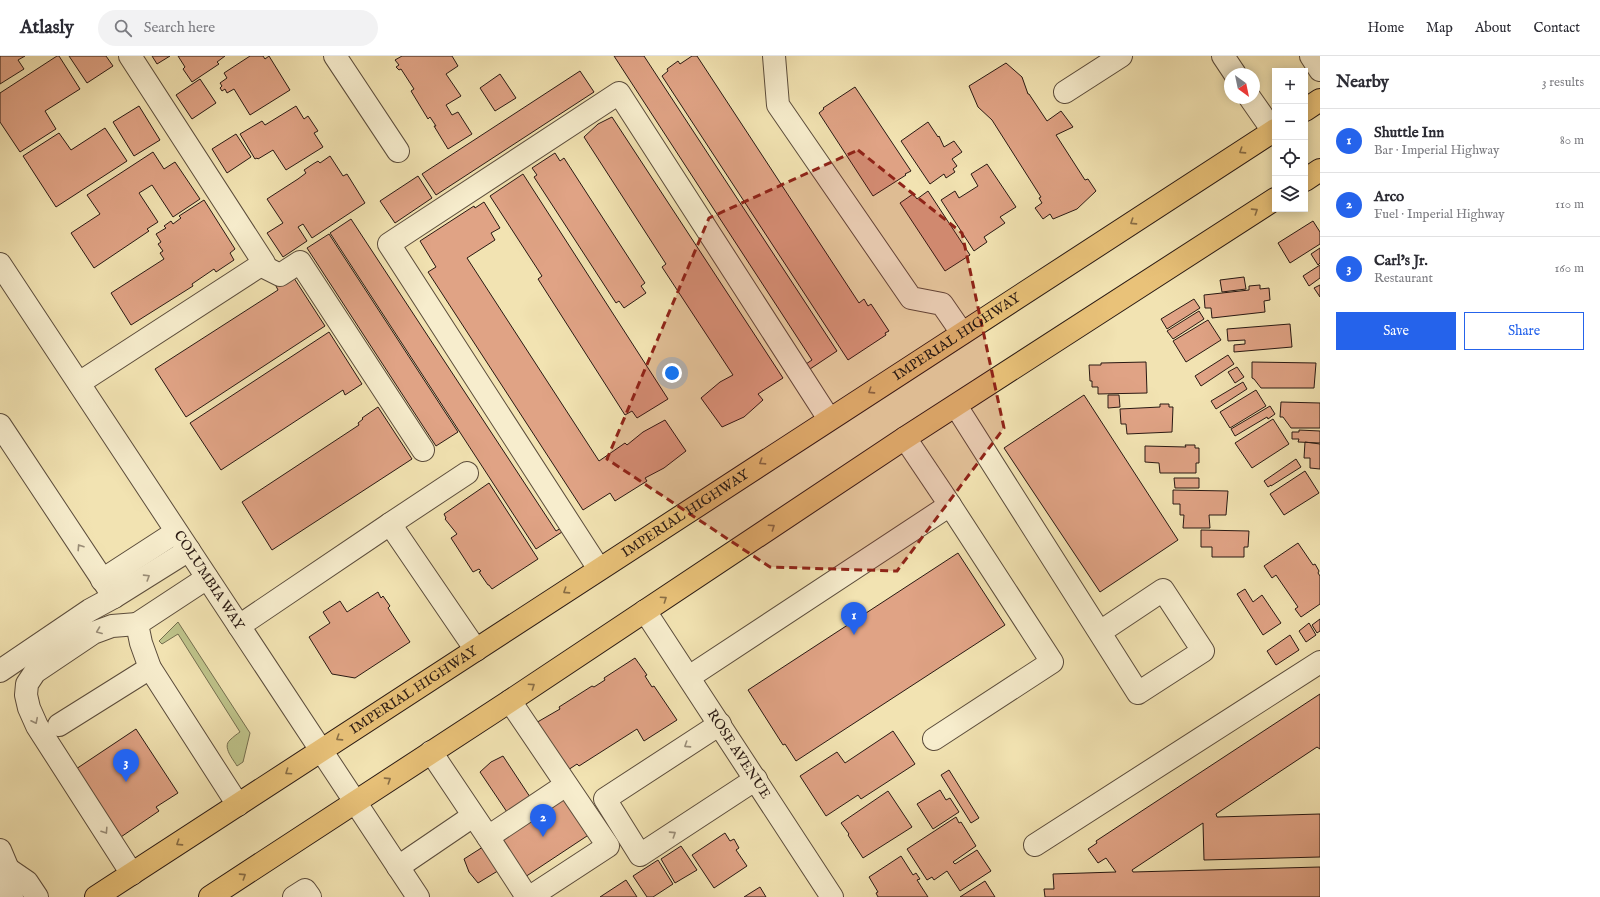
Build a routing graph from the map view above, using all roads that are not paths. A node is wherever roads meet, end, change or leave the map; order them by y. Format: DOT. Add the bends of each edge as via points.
graph roads {
  1 [pos="130,56"];
  2 [pos="335,56"];
  3 [pos="774,56"];
  4 [pos="1121,56"];
  5 [pos="1223,56"];
  6 [pos="1311,56"];
  7 [pos="1231,68"];
  8 [pos="1320,70"];
  9 [pos="1065,92"];
  10 [pos="1320,100"];
  11 [pos="1254,104"];
  12 [pos="1308,108"];
  13 [pos="1272,127"];
  14 [pos="1272,131"];
  15 [pos="398,151"];
  16 [pos="1320,170"];
  17 [pos="1308,178"];
  18 [pos="1272,201"];
  19 [pos="0,264"];
  20 [pos="260,265"];
  21 [pos="962,333"];
  22 [pos="79,383"];
  23 [pos="956,406"];
  24 [pos="829,419"];
  25 [pos="0,425"];
  26 [pos="905,438"];
  27 [pos="424,450"];
  28 [pos="467,473"];
  29 [pos="950,505"];
  30 [pos="390,524"];
  31 [pos="176,532"];
  32 [pos="189,550"];
  33 [pos="598,570"];
  34 [pos="207,578"];
  35 [pos="102,580"];
  36 [pos="114,598"];
  37 [pos="646,611"];
  38 [pos="137,624"];
  39 [pos="239,626"];
  40 [pos="1100,632"];
  41 [pos="476,650"];
  42 [pos="1320,662"];
  43 [pos="150,668"];
  44 [pos="0,671"];
  45 [pos="689,677"];
  46 [pos="510,701"];
  47 [pos="720,724"];
  48 [pos="59,725"];
  49 [pos="934,739"];
  50 [pos="321,750"];
  51 [pos="431,752"];
  52 [pos="756,779"];
  53 [pos="566,785"];
  54 [pos="356,802"];
  55 [pos="238,805"];
  56 [pos="473,816"];
  57 [pos="488,837"];
  58 [pos="1035,845"];
  59 [pos="4,859"];
  60 [pos="398,867"];
  61 [pos="132,874"];
  62 [pos="12,897"];
  63 [pos="37,897"];
  64 [pos="96,897"];
  65 [pos="210,897"];
  66 [pos="294,897"];
  67 [pos="310,897"];
  68 [pos="418,897"];
  69 [pos="527,897"];
  70 [pos="530,897"];
  71 [pos="832,897"];
  1 -- 20 [label="street" via="264,263"];
  2 -- 15 [label="street"];
  3 -- 21 [label="street" via="778,105 911,298 942,304"];
  4 -- 9 [label="street"];
  5 -- 7 [label="street"];
  6 -- 8 [label="street"];
  10 -- 12 [label="main road"];
  11 -- 13 [label="street"];
  14 -- 21 [label="main road, IMPERIAL HIGHWAY, one-way"];
  16 -- 17 [label="main road"];
  23 -- 18 [label="main road, one-way"];
  19 -- 22 [label="street, COLUMBIA WAY"];
  20 -- 22 [label="street"];
  20 -- 27 [label="street" via="280,275 300,262"];
  21 -- 24 [label="main road, IMPERIAL HIGHWAY, one-way"];
  22 -- 31 [label="street, COLUMBIA WAY"];
  23 -- 26 [label="main road"];
  23 -- 40 [label="street" via="1026,498"];
  24 -- 33 [label="main road, IMPERIAL HIGHWAY, one-way"];
  24 -- 33 [label="street" via="619,93 389,244"];
  35 -- 25 [label="street, one-way"];
  26 -- 29 [label="street"];
  37 -- 26 [label="main road, one-way"];
  28 -- 30 [label="street"];
  29 -- 45 [label="street"];
  29 -- 49 [label="street" via="1052,662"];
  30 -- 39 [label="street"];
  30 -- 41 [label="street"];
  31 -- 32 [label="street, COLUMBIA WAY"];
  31 -- 35 [label="street"];
  32 -- 34 [label="street, COLUMBIA WAY"];
  36 -- 32 [label="street, one-way"];
  33 -- 41 [label="main road, IMPERIAL HIGHWAY, one-way"];
  34 -- 38 [label="street"];
  34 -- 39 [label="street, COLUMBIA WAY"];
  35 -- 36 [label="street"];
  36 -- 44 [label="street" via="90,610"];
  37 -- 45 [label="street, ROSE AVENUE"];
  46 -- 37 [label="main road, one-way"];
  38 -- 43 [label="street"];
  38 -- 61 [label="street, one-way" via="112,626 93,633 35,672 27,684 26,695 37,726"];
  39 -- 50 [label="street, COLUMBIA WAY"];
  40 -- 40 [label="street" via="1138,693 1203,651 1163,590"];
  41 -- 50 [label="main road, IMPERIAL HIGHWAY, one-way"];
  42 -- 58 [label="street"];
  43 -- 48 [label="street"];
  43 -- 55 [label="street"];
  45 -- 47 [label="street, ROSE AVENUE"];
  46 -- 51 [label="main road"];
  46 -- 53 [label="street"];
  47 -- 52 [label="street, ROSE AVENUE"];
  47 -- 52 [label="street, one-way" via="605,799 640,855"];
  50 -- 54 [label="street, COLUMBIA WAY"];
  50 -- 55 [label="main road, IMPERIAL HIGHWAY, one-way"];
  54 -- 51 [label="main road, one-way"];
  51 -- 56 [label="street"];
  52 -- 71 [label="street, ROSE AVENUE"];
  53 -- 57 [label="street"];
  53 -- 70 [label="street" via="608,846"];
  54 -- 60 [label="street, COLUMBIA WAY"];
  65 -- 54 [label="main road, one-way"];
  55 -- 61 [label="main road, IMPERIAL HIGHWAY, one-way"];
  56 -- 57 [label="street"];
  56 -- 60 [label="street"];
  57 -- 69 [label="street"];
  59 -- 62 [label="street" via="9,893"];
  59 -- 63 [label="street" via="27,882"];
  60 -- 68 [label="street, COLUMBIA WAY"];
  61 -- 64 [label="main road, IMPERIAL HIGHWAY"];
  66 -- 67 [label="street" via="305,890"];
}
